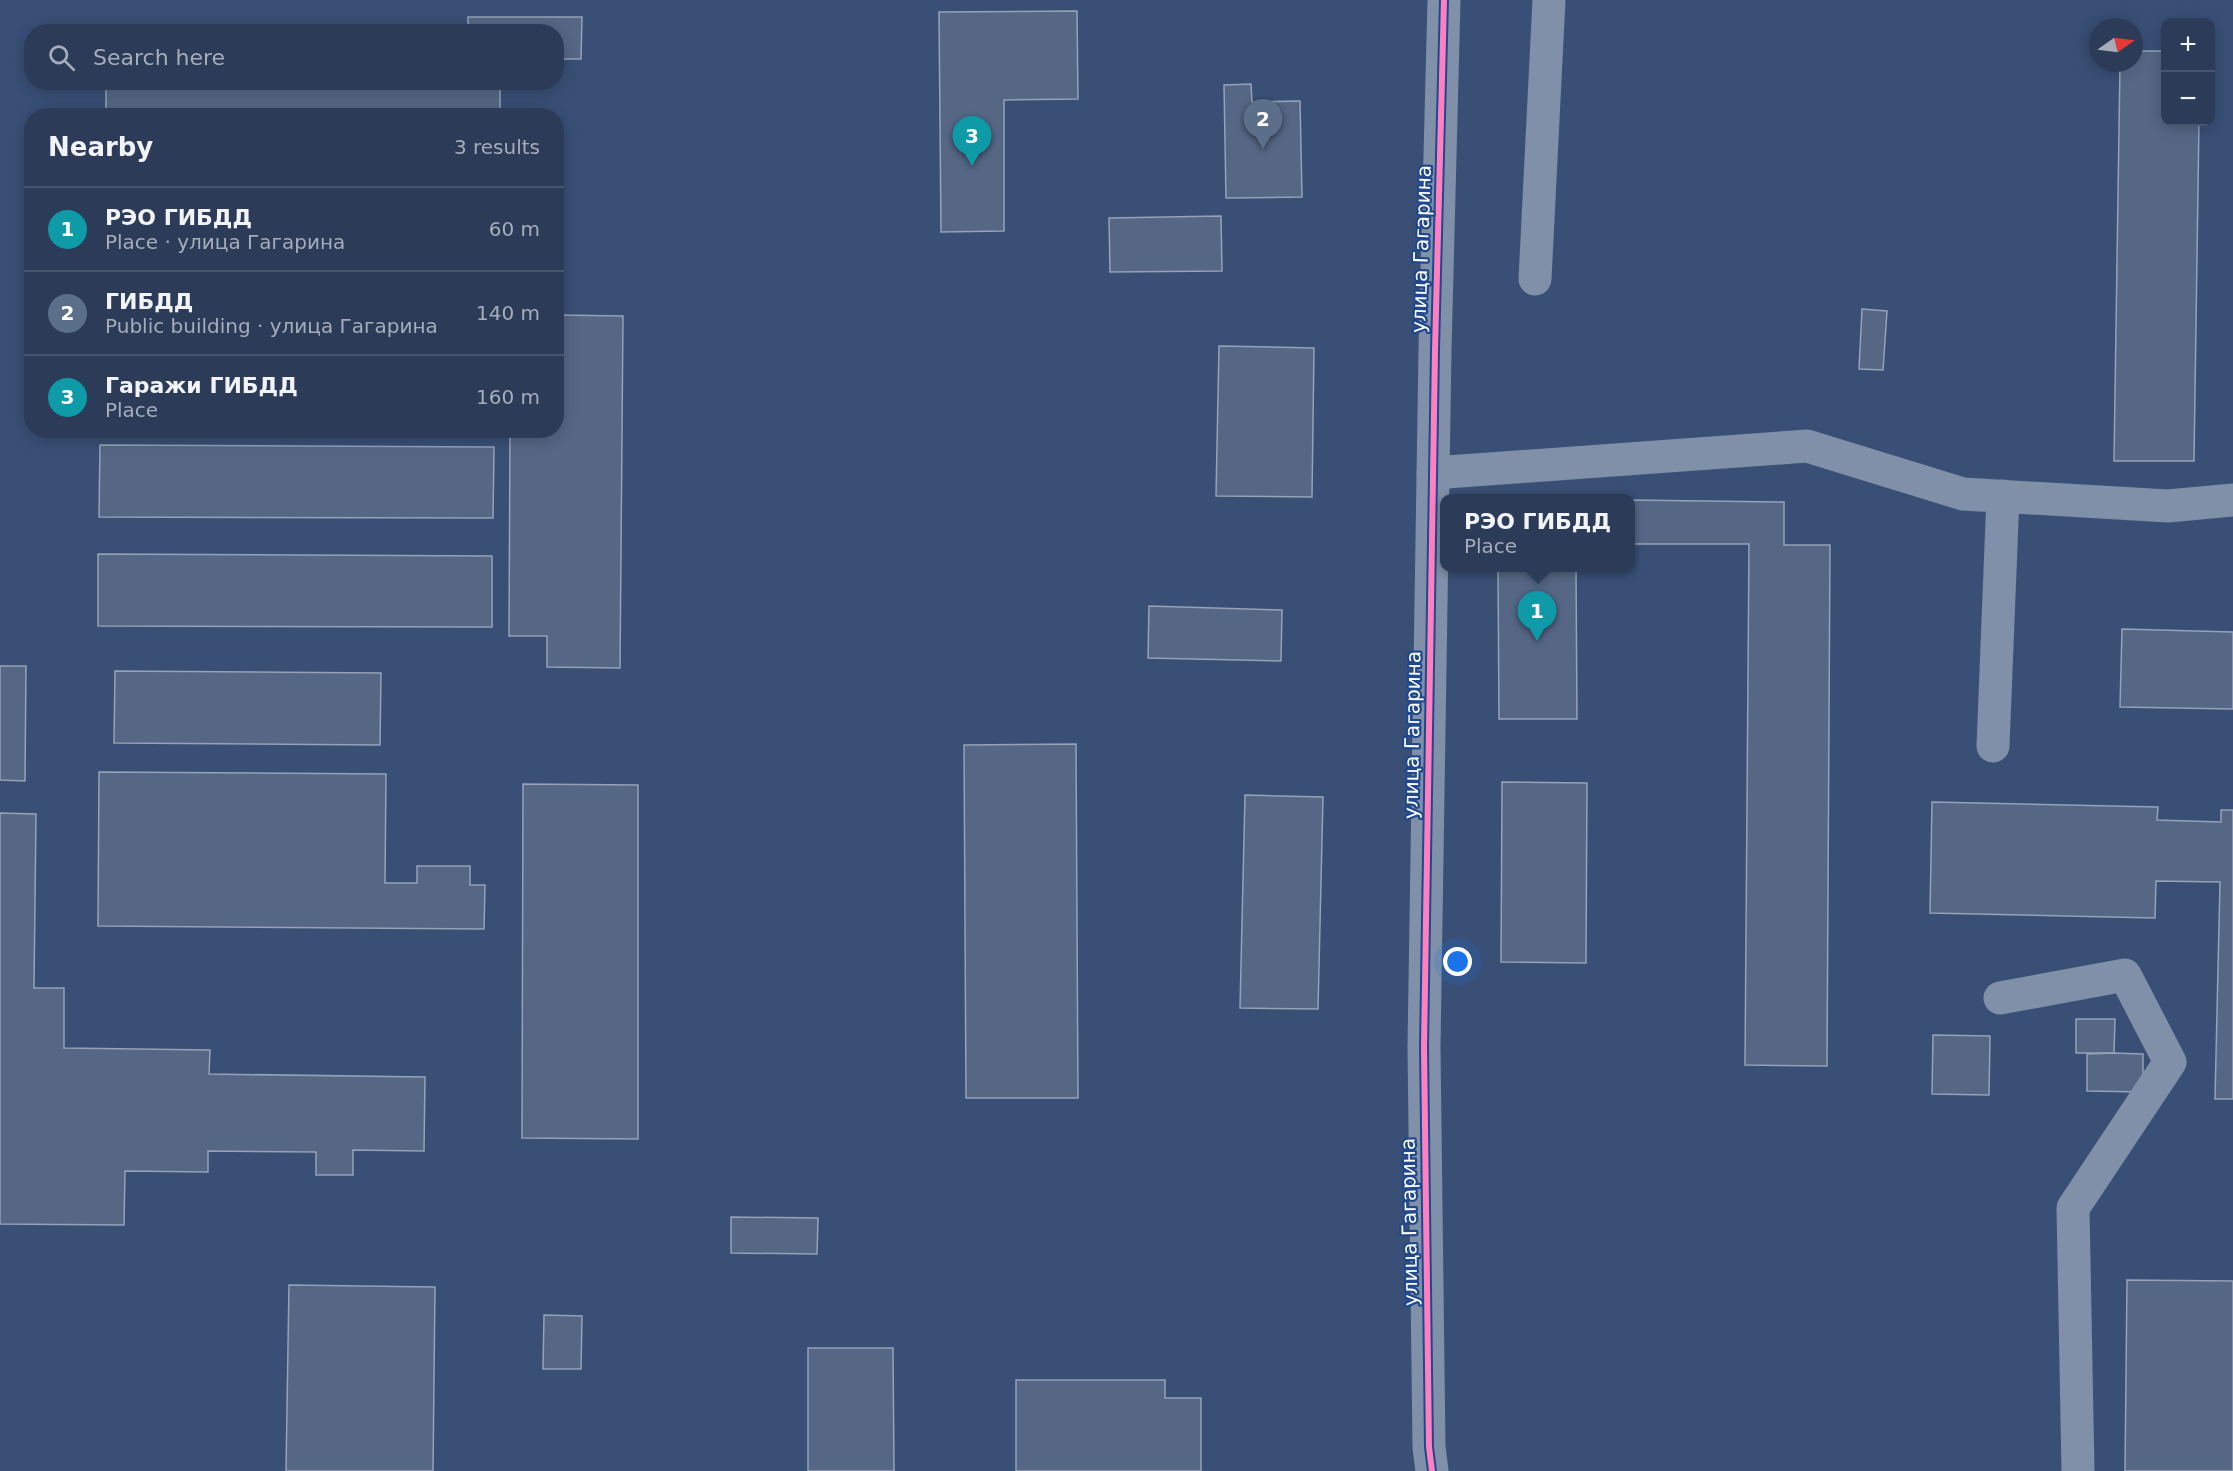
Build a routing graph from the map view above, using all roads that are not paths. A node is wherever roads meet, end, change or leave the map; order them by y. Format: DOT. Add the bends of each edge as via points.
graph roads {
  1 [pos="1444,0"];
  2 [pos="1549,0"];
  3 [pos="1535,279"];
  4 [pos="1433,473"];
  5 [pos="2003,496"];
  6 [pos="2233,500"];
  7 [pos="1993,746"];
  8 [pos="2000,998"];
  9 [pos="1432,1471"];
  10 [pos="2078,1471"];
  1 -- 4 [label="street, улица Гагарина"];
  2 -- 3 [label="street"];
  4 -- 5 [label="street" via="1807,446 1963,494"];
  4 -- 9 [label="street, улица Гагарина" via="1424,1047 1428,1423"];
  5 -- 6 [label="street" via="2168,506"];
  5 -- 7 [label="street"];
  8 -- 10 [label="street" via="2125,975 2170,1062 2073,1208"];
}
